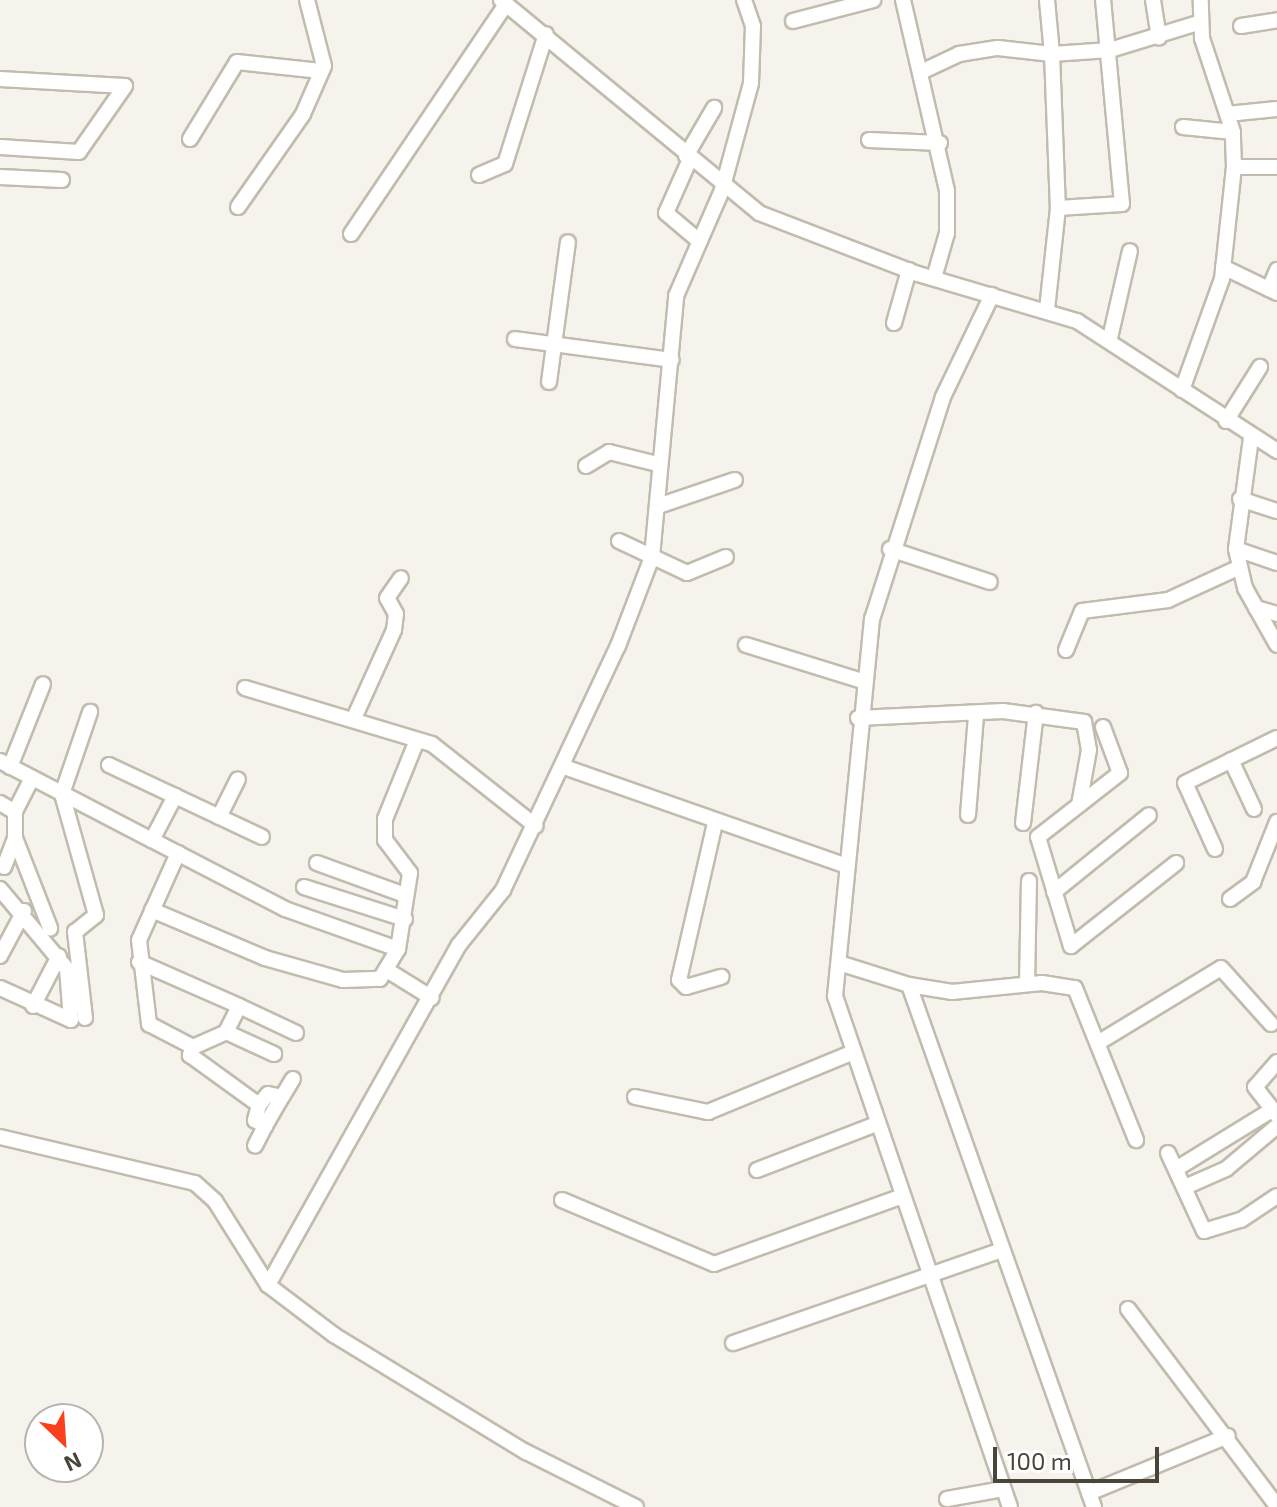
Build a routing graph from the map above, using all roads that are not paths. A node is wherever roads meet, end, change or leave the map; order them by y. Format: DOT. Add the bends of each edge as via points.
graph roads {
  1 [pos="307,0"];
  2 [pos="744,0"];
  3 [pos="873,0"];
  4 [pos="903,0"];
  5 [pos="1047,0"];
  6 [pos="1103,0"];
  7 [pos="1153,0"];
  8 [pos="1201,0"];
  9 [pos="504,2"];
  10 [pos="1277,20"];
  11 [pos="793,21"];
  12 [pos="1201,22"];
  13 [pos="1241,26"];
  14 [pos="546,34"];
  15 [pos="1159,38"];
  16 [pos="1110,50"];
  17 [pos="1052,54"];
  18 [pos="321,71"];
  19 [pos="921,72"];
  20 [pos="0,79"];
  21 [pos="714,108"];
  22 [pos="1277,109"];
  23 [pos="1227,114"];
  24 [pos="1183,127"];
  25 [pos="1233,132"];
  26 [pos="190,139"];
  27 [pos="869,140"];
  28 [pos="940,143"];
  29 [pos="0,147"];
  30 [pos="688,158"];
  31 [pos="1234,167"];
  32 [pos="1277,167"];
  33 [pos="479,175"];
  34 [pos="0,177"];
  35 [pos="62,180"];
  36 [pos="722,190"];
  37 [pos="238,207"];
  38 [pos="1058,208"];
  39 [pos="351,234"];
  40 [pos="698,240"];
  41 [pos="568,242"];
  42 [pos="1130,251"];
  43 [pos="1223,267"];
  44 [pos="909,270"];
  45 [pos="1277,270"];
  46 [pos="934,278"];
  47 [pos="1273,291"];
  48 [pos="992,295"];
  49 [pos="1047,309"];
  50 [pos="894,323"];
  51 [pos="1110,338"];
  52 [pos="515,339"];
  53 [pos="553,344"];
  54 [pos="672,360"];
  55 [pos="1260,367"];
  56 [pos="549,382"];
  57 [pos="1182,390"];
  58 [pos="1226,421"];
  59 [pos="1251,438"];
  60 [pos="1277,451"];
  61 [pos="658,464"];
  62 [pos="586,466"];
  63 [pos="735,480"];
  64 [pos="1240,499"];
  65 [pos="661,505"];
  66 [pos="1277,511"];
  67 [pos="619,541"];
  68 [pos="890,549"];
  69 [pos="1236,549"];
  70 [pos="652,557"];
  71 [pos="726,557"];
  72 [pos="1277,563"];
  73 [pos="1238,568"];
  74 [pos="401,578"];
  75 [pos="990,582"];
  76 [pos="1256,608"];
  77 [pos="1277,614"];
  78 [pos="746,645"];
  79 [pos="1277,645"];
  80 [pos="1066,650"];
  81 [pos="862,681"];
  82 [pos="43,684"];
  83 [pos="245,688"];
  84 [pos="90,712"];
  85 [pos="1036,713"];
  86 [pos="976,715"];
  87 [pos="355,716"];
  88 [pos="858,718"];
  89 [pos="1103,727"];
  90 [pos="1277,738"];
  91 [pos="417,740"];
  92 [pos="1231,760"];
  93 [pos="5,764"];
  94 [pos="109,765"];
  95 [pos="564,767"];
  96 [pos="32,778"];
  97 [pos="238,779"];
  98 [pos="62,794"];
  99 [pos="175,796"];
  100 [pos="0,803"];
  101 [pos="1079,805"];
  102 [pos="1254,809"];
  103 [pos="15,812"];
  104 [pos="968,815"];
  105 [pos="1149,815"];
  106 [pos="219,817"];
  107 [pos="1277,822"];
  108 [pos="715,823"];
  109 [pos="1023,823"];
  110 [pos="536,826"];
  111 [pos="262,837"];
  112 [pos="15,838"];
  113 [pos="152,840"];
  114 [pos="1215,849"];
  115 [pos="178,853"];
  116 [pos="24,862"];
  117 [pos="317,863"];
  118 [pos="1176,863"];
  119 [pos="847,866"];
  120 [pos="2,867"];
  121 [pos="1029,881"];
  122 [pos="304,887"];
  123 [pos="0,889"];
  124 [pos="1054,892"];
  125 [pos="405,895"];
  126 [pos="1230,899"];
  127 [pos="152,910"];
  128 [pos="24,911"];
  129 [pos="405,919"];
  130 [pos="50,928"];
  131 [pos="398,949"];
  132 [pos="0,956"];
  133 [pos="59,956"];
  134 [pos="139,962"];
  135 [pos="839,963"];
  136 [pos="390,972"];
  137 [pos="722,977"];
  138 [pos="1027,984"];
  139 [pos="909,985"];
  140 [pos="0,988"];
  141 [pos="432,998"];
  142 [pos="33,1006"];
  143 [pos="239,1006"];
  144 [pos="85,1018"];
  145 [pos="1271,1024"];
  146 [pos="226,1032"];
  147 [pos="296,1033"];
  148 [pos="1101,1041"];
  149 [pos="193,1047"];
  150 [pos="851,1053"];
  151 [pos="274,1054"];
  152 [pos="1277,1062"];
  153 [pos="293,1079"];
  154 [pos="282,1097"];
  155 [pos="635,1097"];
  156 [pos="259,1105"];
  157 [pos="1274,1112"];
  158 [pos="876,1124"];
  159 [pos="265,1126"];
  160 [pos="1277,1126"];
  161 [pos="0,1137"];
  162 [pos="1136,1140"];
  163 [pos="255,1146"];
  164 [pos="1168,1153"];
  165 [pos="1176,1169"];
  166 [pos="757,1170"];
  167 [pos="1185,1187"];
  168 [pos="1277,1196"];
  169 [pos="900,1197"];
  170 [pos="562,1200"];
  171 [pos="1001,1250"];
  172 [pos="927,1274"];
  173 [pos="268,1285"];
  174 [pos="1128,1309"];
  175 [pos="733,1343"];
  176 [pos="1228,1436"];
  177 [pos="1003,1489"];
  178 [pos="947,1499"];
  179 [pos="1091,1500"];
  180 [pos="1277,1506"];
  181 [pos="636,1507"];
  182 [pos="1010,1507"];
  1 -- 18 [label="street" via="324,54"];
  2 -- 36 [label="street" via="753,26 751,83"];
  3 -- 11 [label="street"];
  4 -- 19 [label="street"];
  5 -- 17 [label="street"];
  6 -- 16 [label="street"];
  7 -- 15 [label="street"];
  8 -- 12 [label="street"];
  9 -- 14 [label="street"];
  9 -- 39 [label="street"];
  10 -- 13 [label="street"];
  12 -- 15 [label="street"];
  12 -- 23 [label="street"];
  14 -- 30 [label="street"];
  14 -- 33 [label="street" via="505,164"];
  15 -- 16 [label="street"];
  16 -- 17 [label="street"];
  16 -- 38 [label="street" via="1122,204"];
  17 -- 19 [label="street" via="998,48 959,54"];
  17 -- 38 [label="street"];
  18 -- 26 [label="street" via="237,62"];
  18 -- 37 [label="street" via="303,114"];
  19 -- 28 [label="street"];
  20 -- 29 [label="street" via="125,86 79,152"];
  21 -- 30 [label="street"];
  22 -- 23 [label="street"];
  23 -- 25 [label="street"];
  24 -- 25 [label="street"];
  25 -- 31 [label="street"];
  27 -- 28 [label="street"];
  28 -- 46 [label="street" via="949,209"];
  30 -- 36 [label="street"];
  30 -- 40 [label="street" via="666,213 674,227"];
  31 -- 32 [label="street"];
  31 -- 43 [label="street"];
  34 -- 35 [label="street"];
  36 -- 40 [label="street"];
  36 -- 44 [label="street" via="759,213"];
  38 -- 49 [label="street"];
  40 -- 54 [label="street" via="676,296"];
  41 -- 53 [label="street"];
  42 -- 51 [label="street"];
  43 -- 47 [label="street"];
  43 -- 57 [label="street"];
  44 -- 46 [label="street"];
  44 -- 50 [label="street"];
  45 -- 47 [label="street"];
  46 -- 48 [label="street"];
  48 -- 49 [label="street"];
  48 -- 68 [label="street" via="943,397"];
  49 -- 51 [label="street"];
  51 -- 57 [label="street"];
  52 -- 53 [label="street"];
  53 -- 54 [label="street"];
  53 -- 56 [label="street"];
  54 -- 61 [label="street"];
  55 -- 58 [label="street"];
  57 -- 58 [label="street"];
  58 -- 59 [label="street"];
  59 -- 60 [label="street"];
  59 -- 64 [label="street"];
  61 -- 62 [label="street" via="609,452"];
  61 -- 65 [label="street"];
  63 -- 65 [label="street"];
  64 -- 66 [label="street"];
  64 -- 69 [label="street"];
  65 -- 70 [label="street"];
  67 -- 70 [label="street"];
  68 -- 75 [label="street"];
  68 -- 81 [label="street"];
  69 -- 72 [label="street"];
  69 -- 73 [label="street"];
  70 -- 71 [label="street" via="687,573"];
  70 -- 95 [label="street"];
  73 -- 76 [label="street"];
  73 -- 80 [label="street" via="1168,600 1082,611"];
  74 -- 87 [label="street" via="387,598 394,630"];
  76 -- 77 [label="street"];
  76 -- 79 [label="street"];
  78 -- 81 [label="street"];
  81 -- 88 [label="street"];
  82 -- 93 [label="street"];
  83 -- 87 [label="street" via="317,713"];
  84 -- 98 [label="street"];
  85 -- 86 [label="street"];
  85 -- 101 [label="street" via="1084,722 1089,750"];
  85 -- 109 [label="street"];
  86 -- 88 [label="street"];
  86 -- 104 [label="street"];
  87 -- 91 [label="street"];
  88 -- 119 [label="street"];
  89 -- 101 [label="street" via="1120,773"];
  90 -- 92 [label="street"];
  91 -- 110 [label="street" via="448,753"];
  91 -- 125 [label="street" via="385,819 385,840 410,873"];
  92 -- 102 [label="street"];
  92 -- 114 [label="street" via="1184,785"];
  93 -- 96 [label="street"];
  94 -- 99 [label="street"];
  95 -- 108 [label="street"];
  95 -- 110 [label="street"];
  96 -- 98 [label="street"];
  96 -- 103 [label="street"];
  97 -- 106 [label="street"];
  98 -- 113 [label="street"];
  98 -- 144 [label="street" via="96,915 75,932"];
  99 -- 106 [label="street"];
  99 -- 113 [label="street"];
  100 -- 103 [label="street"];
  101 -- 124 [label="street" via="1038,837"];
  103 -- 112 [label="street"];
  105 -- 124 [label="street"];
  106 -- 111 [label="street"];
  107 -- 126 [label="street" via="1258,873"];
  108 -- 119 [label="street"];
  108 -- 137 [label="street" via="679,980 686,987"];
  110 -- 141 [label="street"];
  112 -- 116 [label="street"];
  112 -- 120 [label="street"];
  113 -- 115 [label="street"];
  115 -- 127 [label="street"];
  115 -- 131 [label="street" via="285,909"];
  116 -- 120 [label="street"];
  116 -- 130 [label="street"];
  117 -- 125 [label="street"];
  118 -- 124 [label="street" via="1071,946"];
  119 -- 135 [label="street"];
  121 -- 138 [label="street"];
  122 -- 129 [label="street"];
  123 -- 128 [label="street"];
  125 -- 129 [label="street"];
  127 -- 134 [label="street"];
  127 -- 136 [label="street" via="265,958 343,980 366,983"];
  128 -- 132 [label="street"];
  128 -- 133 [label="street"];
  129 -- 131 [label="street"];
  131 -- 136 [label="street"];
  133 -- 142 [label="street"];
  133 -- 142 [label="street" via="67,969 71,1020"];
  134 -- 143 [label="street"];
  134 -- 149 [label="street" via="149,1024"];
  135 -- 139 [label="street"];
  135 -- 150 [label="street" via="835,1007"];
  136 -- 141 [label="street"];
  138 -- 139 [label="street" via="952,992"];
  138 -- 148 [label="street" via="1075,988"];
  139 -- 171 [label="street"];
  140 -- 142 [label="street"];
  141 -- 173 [label="street"];
  143 -- 146 [label="street"];
  143 -- 147 [label="street"];
  145 -- 148 [label="street" via="1221,968"];
  146 -- 149 [label="street"];
  146 -- 151 [label="street"];
  148 -- 162 [label="street"];
  149 -- 156 [label="street" via="190,1055"];
  150 -- 155 [label="street" via="708,1112"];
  150 -- 158 [label="street"];
  152 -- 157 [label="street" via="1255,1087"];
  153 -- 154 [label="street"];
  154 -- 156 [label="street" via="268,1094"];
  154 -- 159 [label="street"];
  156 -- 159 [label="street" via="255,1120"];
  157 -- 165 [label="street"];
  158 -- 166 [label="street"];
  158 -- 169 [label="street"];
  159 -- 163 [label="street"];
  160 -- 167 [label="street" via="1226,1169"];
  161 -- 173 [label="street" via="195,1183 215,1201"];
  164 -- 165 [label="street"];
  165 -- 167 [label="street"];
  167 -- 168 [label="street" via="1207,1232"];
  169 -- 170 [label="street" via="714,1264"];
  169 -- 172 [label="street"];
  171 -- 172 [label="street"];
  171 -- 179 [label="street"];
  172 -- 175 [label="street"];
  172 -- 177 [label="street"];
  173 -- 181 [label="street" via="435,1400"];
  174 -- 176 [label="street"];
  176 -- 179 [label="street"];
  176 -- 180 [label="street"];
  177 -- 178 [label="street"];
  177 -- 182 [label="street"];
}
